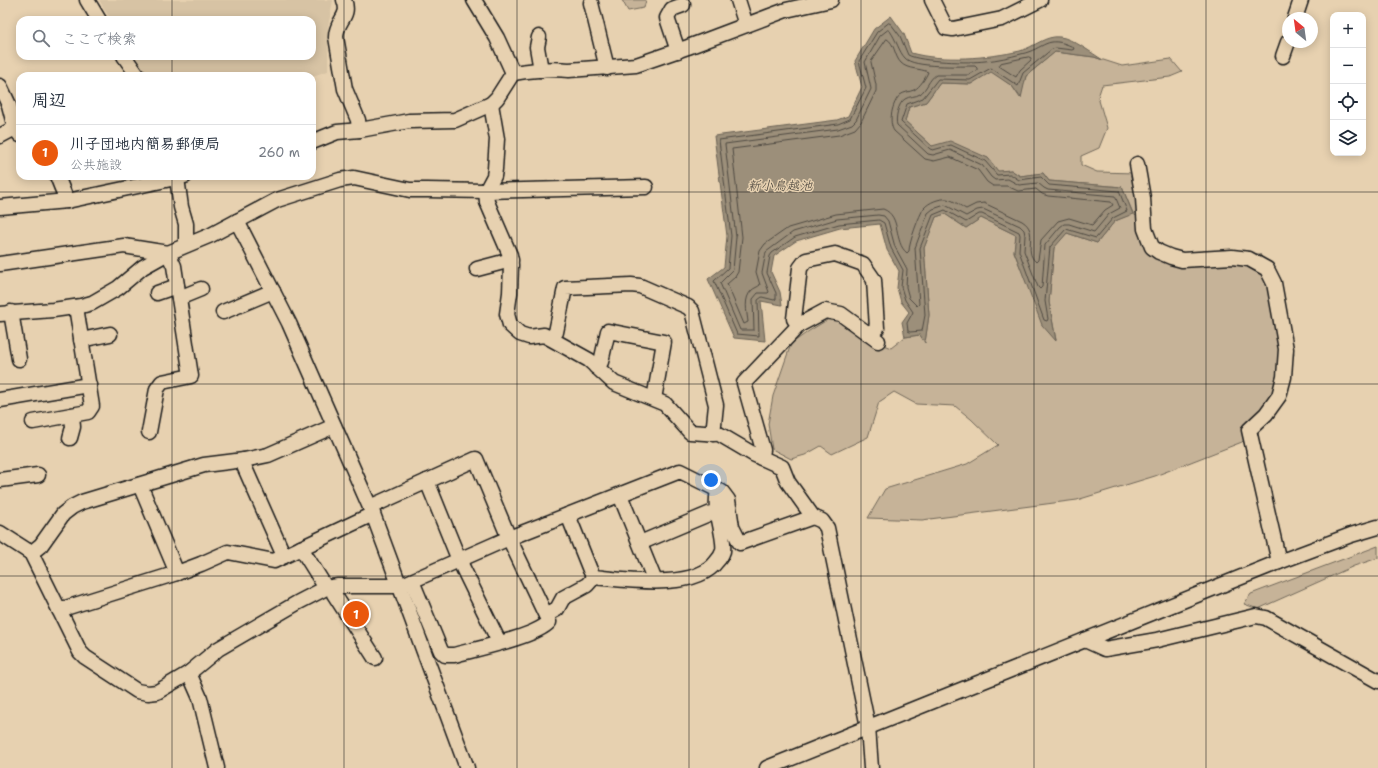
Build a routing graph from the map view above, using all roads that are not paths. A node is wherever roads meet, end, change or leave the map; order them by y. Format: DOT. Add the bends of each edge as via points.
graph roads {
  1 [pos="87,0"];
  2 [pos="344,0"];
  3 [pos="475,0"];
  4 [pos="738,0"];
  5 [pos="831,0"];
  6 [pos="932,0"];
  7 [pos="1040,0"];
  8 [pos="1301,0"];
  9 [pos="591,3"];
  10 [pos="796,3"];
  11 [pos="683,5"];
  12 [pos="1298,12"];
  13 [pos="97,16"];
  14 [pos="746,25"];
  15 [pos="539,37"];
  16 [pos="1286,48"];
  17 [pos="678,51"];
  18 [pos="1283,56"];
  19 [pos="127,60"];
  20 [pos="607,68"];
  21 [pos="541,70"];
  22 [pos="135,72"];
  23 [pos="514,74"];
  24 [pos="0,86"];
  25 [pos="491,104"];
  26 [pos="16,125"];
  27 [pos="359,130"];
  28 [pos="16,132"];
  29 [pos="0,136"];
  30 [pos="316,140"];
  31 [pos="1137,164"];
  32 [pos="59,180"];
  33 [pos="168,180"];
  34 [pos="182,180"];
  35 [pos="646,187"];
  36 [pos="486,191"];
  37 [pos="67,201"];
  38 [pos="0,207"];
  39 [pos="237,221"];
  40 [pos="186,246"];
  41 [pos="168,253"];
  42 [pos="511,260"];
  43 [pos="0,264"];
  44 [pos="477,269"];
  45 [pos="201,289"];
  46 [pos="273,291"];
  47 [pos="178,292"];
  48 [pos="157,293"];
  49 [pos="76,307"];
  50 [pos="223,312"];
  51 [pos="5,313"];
  52 [pos="799,325"];
  53 [pos="110,334"];
  54 [pos="551,338"];
  55 [pos="81,340"];
  56 [pos="19,359"];
  57 [pos="596,367"];
  58 [pos="89,385"];
  59 [pos="654,399"];
  60 [pos="0,400"];
  61 [pos="72,415"];
  62 [pos="33,422"];
  63 [pos="334,426"];
  64 [pos="149,432"];
  65 [pos="713,434"];
  66 [pos="70,438"];
  67 [pos="760,458"];
  68 [pos="244,460"];
  69 [pos="38,475"];
  70 [pos="0,480"];
  71 [pos="427,481"];
  72 [pos="140,485"];
  73 [pos="718,490"];
  74 [pos="620,495"];
  75 [pos="371,511"];
  76 [pos="718,513"];
  77 [pos="568,515"];
  78 [pos="813,516"];
  79 [pos="1378,527"];
  80 [pos="0,533"];
  81 [pos="509,538"];
  82 [pos="640,543"];
  83 [pos="301,548"];
  84 [pos="31,553"];
  85 [pos="284,556"];
  86 [pos="459,560"];
  87 [pos="1279,562"];
  88 [pos="177,573"];
  89 [pos="594,577"];
  90 [pos="655,581"];
  91 [pos="406,584"];
  92 [pos="330,588"];
  93 [pos="59,610"];
  94 [pos="546,616"];
  95 [pos="1085,640"];
  96 [pos="499,642"];
  97 [pos="376,658"];
  98 [pos="189,673"];
  99 [pos="1378,681"];
  100 [pos="868,727"];
  101 [pos="216,768"];
  102 [pos="467,768"];
  103 [pos="767,768"];
  104 [pos="871,768"];
  1 -- 13 [label="street"];
  2 -- 27 [label="street" via="347,12 338,25 336,37 345,89 358,120"];
  3 -- 23 [label="street"];
  4 -- 14 [label="street"];
  5 -- 10 [label="street"];
  6 -- 7 [label="street" via="946,28 953,29 1002,19"];
  8 -- 12 [label="street"];
  9 -- 20 [label="street"];
  10 -- 14 [label="street"];
  11 -- 17 [label="street" via="672,9 667,18"];
  14 -- 17 [label="street"];
  15 -- 21 [label="street" via="537,47"];
  16 -- 18 [label="street"];
  17 -- 20 [label="street" via="636,65"];
  19 -- 22 [label="street"];
  20 -- 21 [label="street"];
  21 -- 23 [label="street"];
  23 -- 25 [label="street"];
  24 -- 26 [label="street"];
  25 -- 27 [label="street" via="455,120 409,121"];
  25 -- 36 [label="street" via="497,140 494,176"];
  27 -- 30 [label="street" via="337,132"];
  28 -- 29 [label="street"];
  31 -- 87 [label="street" via="1145,229 1152,247 1182,260 1232,257 1249,259 1267,269 1274,283 1286,349 1284,377 1279,396 1266,414 1249,430"];
  32 -- 37 [label="street"];
  33 -- 37 [label="street"];
  34 -- 40 [label="street" via="181,207 186,224"];
  35 -- 36 [label="street"];
  36 -- 39 [label="street" via="410,190 354,178 277,200"];
  36 -- 42 [label="street" via="486,202"];
  37 -- 38 [label="street"];
  39 -- 40 [label="street"];
  39 -- 46 [label="street"];
  40 -- 41 [label="street"];
  41 -- 43 [label="street" via="124,246"];
  41 -- 47 [label="street" via="174,266"];
  41 -- 49 [label="street" via="144,267 118,288 92,303"];
  42 -- 44 [label="street"];
  42 -- 54 [label="street" via="507,314 510,325 520,334 529,337 544,334"];
  45 -- 47 [label="street"];
  46 -- 50 [label="street"];
  46 -- 63 [label="street"];
  47 -- 48 [label="street"];
  47 -- 64 [label="street" via="191,376 162,382 156,389"];
  49 -- 51 [label="street"];
  49 -- 55 [label="street"];
  51 -- 56 [label="street"];
  52 -- 52 [label="street" via="825,311 841,314 873,338 877,328 874,280 864,264 835,254 806,260 800,268 794,319"];
  52 -- 67 [label="street" via="744,383 763,450"];
  53 -- 55 [label="street"];
  54 -- 57 [label="street"];
  54 -- 65 [label="street" via="556,332 565,288 640,286 688,307 692,311 716,405"];
  55 -- 58 [label="street"];
  57 -- 59 [label="street" via="614,383"];
  57 -- 59 [label="street" via="601,362 608,332 664,342"];
  58 -- 60 [label="street"];
  58 -- 61 [label="street" via="92,406 88,412"];
  59 -- 65 [label="street" via="665,404 690,432"];
  61 -- 62 [label="street"];
  61 -- 66 [label="street" via="73,427"];
  63 -- 68 [label="street" via="268,455"];
  63 -- 75 [label="street"];
  65 -- 67 [label="street" via="719,434"];
  67 -- 78 [label="street" via="782,467 788,482"];
  68 -- 72 [label="street" via="204,465"];
  68 -- 85 [label="street" via="244,466"];
  69 -- 70 [label="street"];
  71 -- 75 [label="street"];
  71 -- 81 [label="street" via="476,459"];
  71 -- 86 [label="street"];
  72 -- 84 [label="street" via="72,507 63,514 41,545"];
  72 -- 88 [label="street"];
  73 -- 74 [label="street" via="680,471"];
  73 -- 76 [label="street"];
  73 -- 78 [label="street" via="728,500 732,527 740,543"];
  74 -- 77 [label="street"];
  74 -- 82 [label="street"];
  75 -- 83 [label="street"];
  75 -- 91 [label="street"];
  76 -- 82 [label="street" via="711,513"];
  76 -- 90 [label="street" via="723,551 712,568 701,575"];
  77 -- 81 [label="street"];
  77 -- 89 [label="street"];
  78 -- 100 [label="street" via="822,521 826,528"];
  79 -- 87 [label="street"];
  80 -- 84 [label="street"];
  81 -- 86 [label="street"];
  81 -- 94 [label="street"];
  82 -- 90 [label="street"];
  83 -- 85 [label="street"];
  83 -- 92 [label="street"];
  84 -- 93 [label="street"];
  85 -- 88 [label="street" via="274,562 228,552"];
  86 -- 91 [label="street"];
  86 -- 96 [label="street"];
  87 -- 95 [label="street"];
  88 -- 93 [label="street"];
  89 -- 90 [label="street"];
  89 -- 94 [label="street" via="587,585 563,598 557,609"];
  91 -- 92 [label="street"];
  91 -- 96 [label="street" via="445,655 454,655"];
  91 -- 102 [label="street"];
  92 -- 97 [label="street"];
  92 -- 98 [label="street" via="297,603 218,649"];
  93 -- 98 [label="street" via="80,652 137,690 157,692"];
  94 -- 96 [label="street" via="549,622 544,627"];
  95 -- 99 [label="street" via="1105,649 1157,640 1256,616 1266,618"];
  95 -- 100 [label="street"];
  98 -- 101 [label="street" via="200,698"];
  100 -- 103 [label="street"];
  100 -- 104 [label="street"];
}
